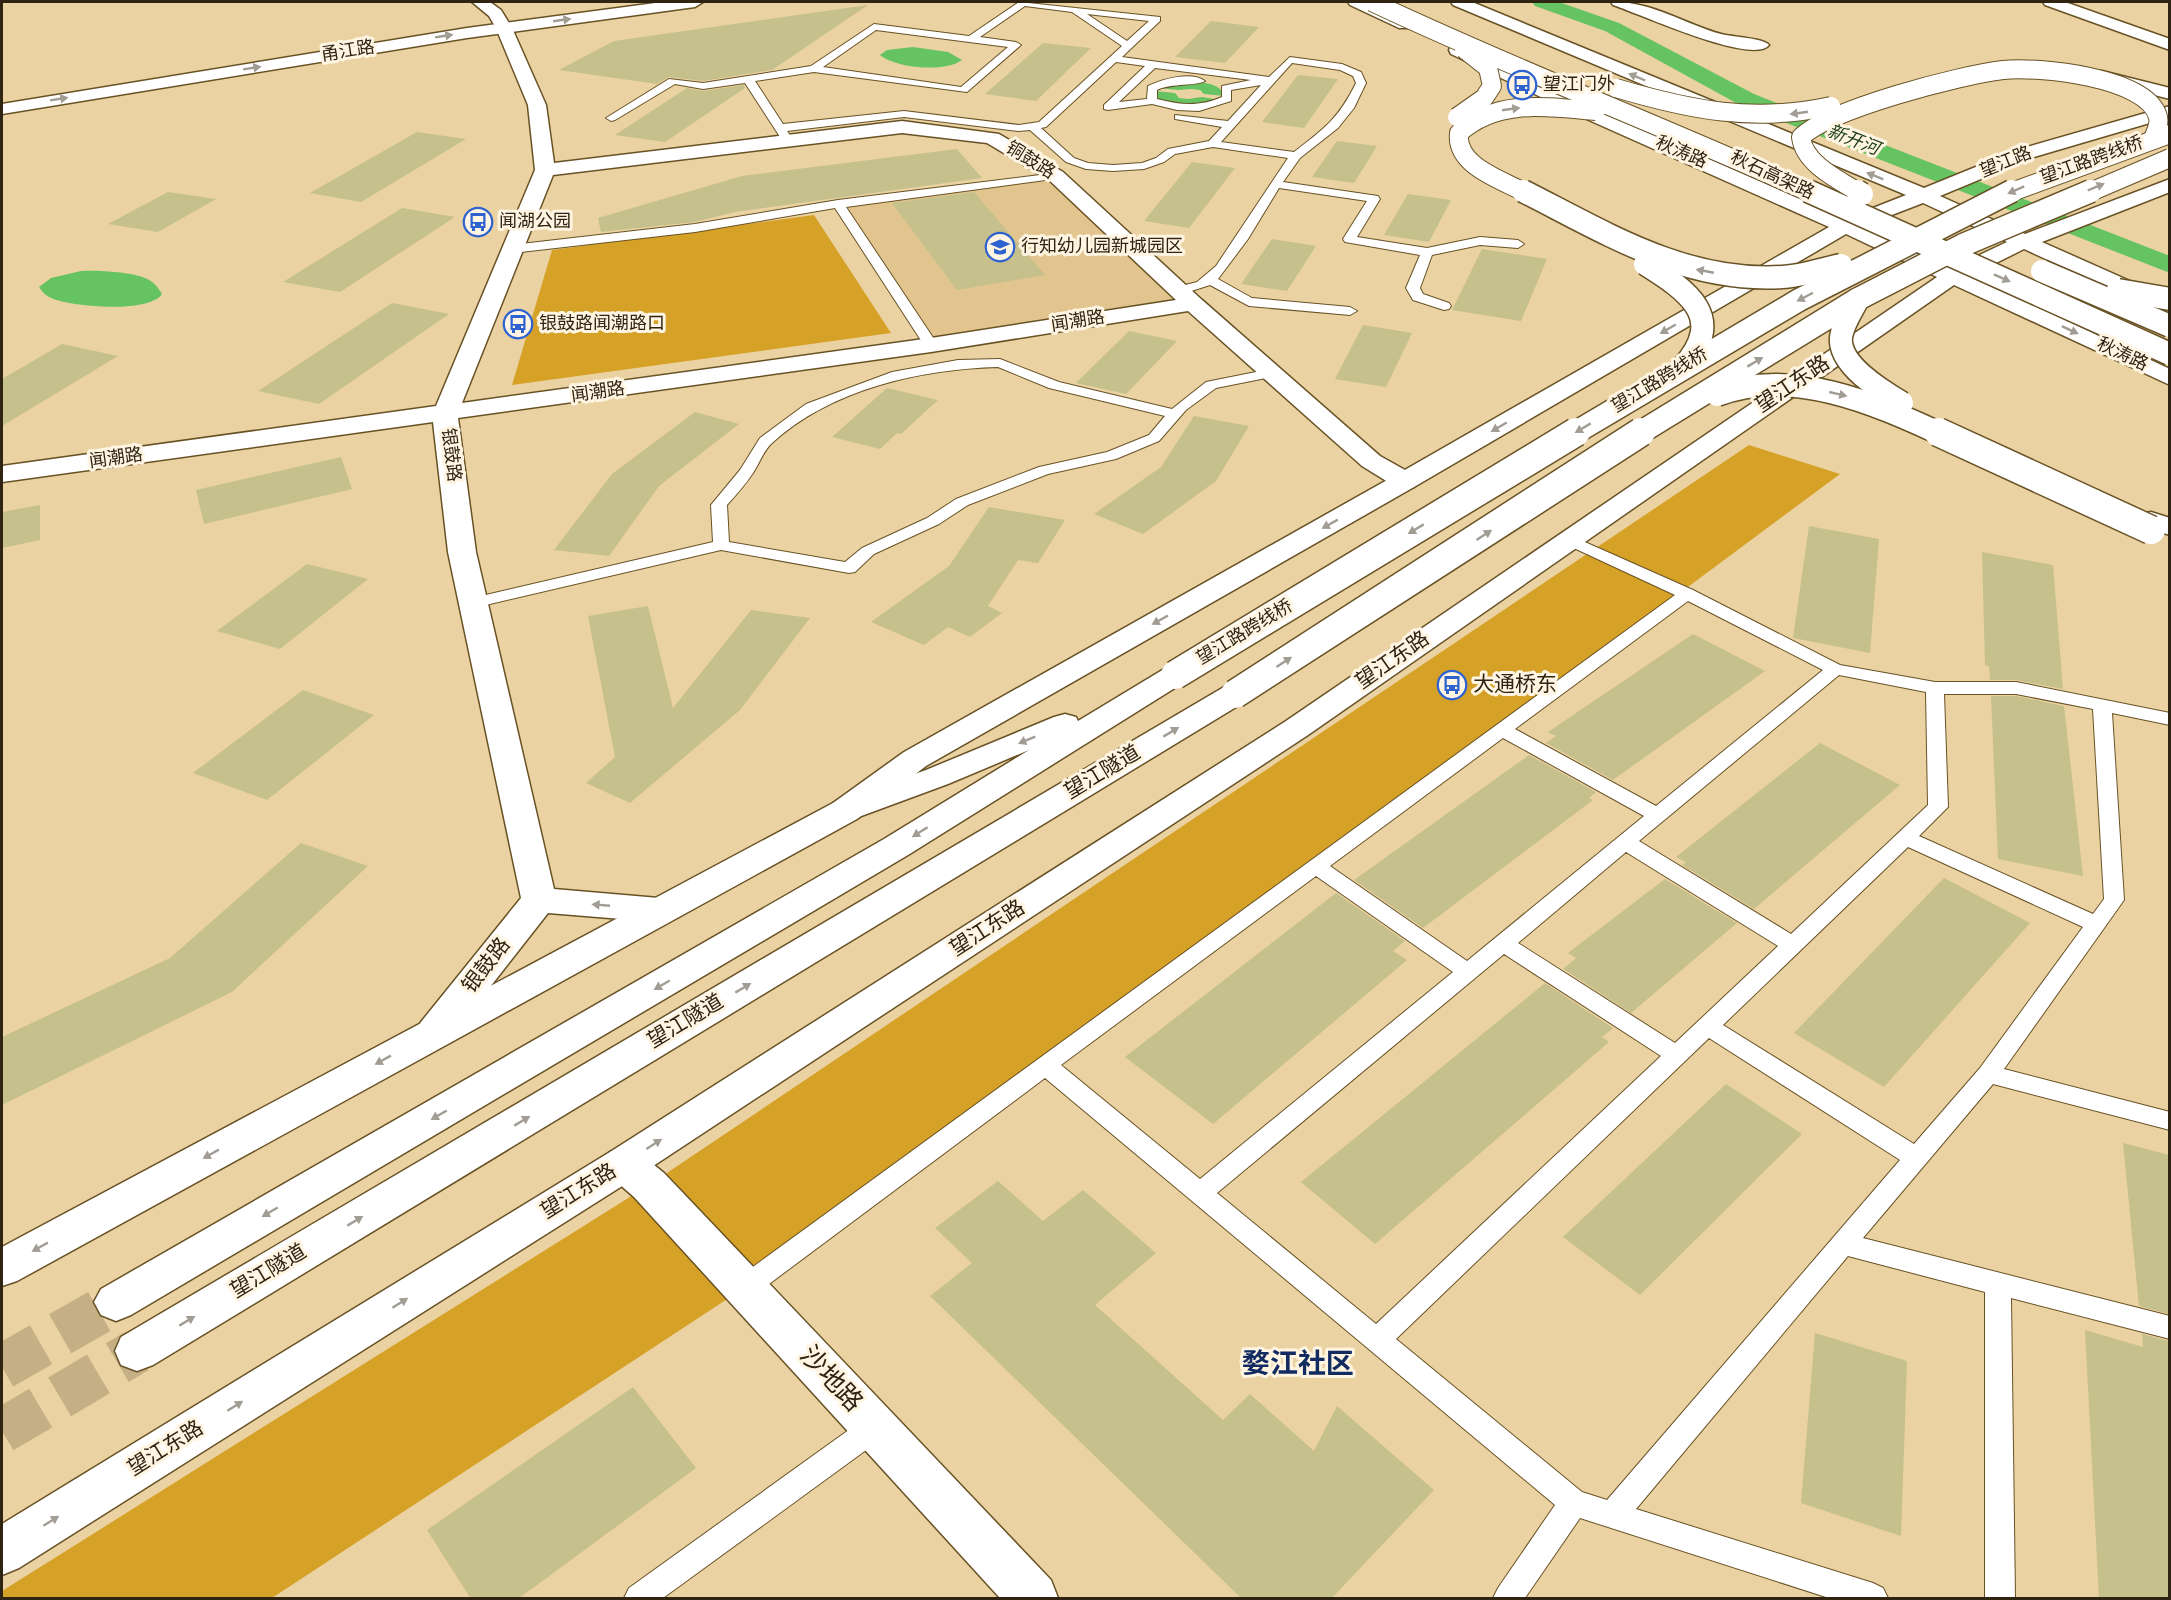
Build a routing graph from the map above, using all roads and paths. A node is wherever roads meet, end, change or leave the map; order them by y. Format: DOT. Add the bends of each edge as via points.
graph roads {
  1 [pos="480,2"];
  2 [pos="695,2"];
  3 [pos="1356,2"];
  4 [pos="1372,2"];
  5 [pos="1412,2"];
  6 [pos="1459,2"];
  7 [pos="1619,2"];
  8 [pos="2051,2"];
  9 [pos="1074,9"];
  10 [pos="502,17"];
  11 [pos="390,28"];
  12 [pos="1442,35"];
  13 [pos="971,39"];
  14 [pos="1761,45"];
  15 [pos="2169,45"];
  16 [pos="1128,46"];
  17 [pos="1114,58"];
  18 [pos="1153,64"];
  19 [pos="814,69"];
  20 [pos="1572,69"];
  21 [pos="748,79"];
  22 [pos="1271,80"];
  23 [pos="1152,88"];
  24 [pos="963,90"];
  25 [pos="1184,93"];
  26 [pos="1226,94"];
  27 [pos="2169,94"];
  28 [pos="1206,96"];
  29 [pos="1152,101"];
  30 [pos="1108,107"];
  31 [pos="2,109"];
  32 [pos="2169,111"];
  33 [pos="931,117"];
  34 [pos="610,118"];
  35 [pos="1230,125"];
  36 [pos="1032,126"];
  37 [pos="784,134"];
  38 [pos="1678,134"];
  39 [pos="2161,136"];
  40 [pos="1213,144"];
  41 [pos="1765,152"];
  42 [pos="1296,156"];
  43 [pos="1786,161"];
  44 [pos="2162,162"];
  45 [pos="545,170"];
  46 [pos="1056,176"];
  47 [pos="1275,184"];
  48 [pos="2169,185"];
  49 [pos="1929,192"];
  50 [pos="1862,194"];
  51 [pos="838,204"];
  52 [pos="1845,226"];
  53 [pos="2025,241"];
  54 [pos="1518,244"];
  55 [pos="512,249"];
  56 [pos="1428,252"];
  57 [pos="1887,254"];
  58 [pos="2031,266"];
  59 [pos="1953,276"];
  60 [pos="1209,279"];
  61 [pos="1186,297"];
  62 [pos="1858,299"];
  63 [pos="2169,299"];
  64 [pos="1444,306"];
  65 [pos="2169,306"];
  66 [pos="1350,311"];
  67 [pos="2169,326"];
  68 [pos="957,341"];
  69 [pos="932,345"];
  70 [pos="2169,354"];
  71 [pos="974,363"];
  72 [pos="1682,368"];
  73 [pos="1271,373"];
  74 [pos="2169,378"];
  75 [pos="445,414"];
  76 [pos="1175,414"];
  77 [pos="1643,431"];
  78 [pos="2,474"];
  79 [pos="1405,482"];
  80 [pos="2169,527"];
  81 [pos="2169,536"];
  82 [pos="1569,540"];
  83 [pos="721,545"];
  84 [pos="1687,594"];
  85 [pos="473,603"];
  86 [pos="1834,669"];
  87 [pos="1167,680"];
  88 [pos="1935,688"];
  89 [pos="1235,694"];
  90 [pos="2102,706"];
  91 [pos="2169,719"];
  92 [pos="1502,730"];
  93 [pos="845,811"];
  94 [pos="1657,815"];
  95 [pos="1906,838"];
  96 [pos="1625,842"];
  97 [pos="1316,866"];
  98 [pos="539,900"];
  99 [pos="659,910"];
  100 [pos="2096,924"];
  101 [pos="1502,943"];
  102 [pos="1792,945"];
  103 [pos="1468,972"];
  104 [pos="1708,1026"];
  105 [pos="434,1032"];
  106 [pos="1677,1055"];
  107 [pos="1045,1065"];
  108 [pos="1988,1074"];
  109 [pos="2169,1121"];
  110 [pos="1917,1158"];
  111 [pos="624,1164"];
  112 [pos="1200,1193"];
  113 [pos="1843,1244"];
  114 [pos="2,1268"];
  115 [pos="1998,1284"];
  116 [pos="744,1288"];
  117 [pos="116,1302"];
  118 [pos="2169,1328"];
  119 [pos="1377,1340"];
  120 [pos="137,1351"];
  121 [pos="874,1428"];
  122 [pos="1574,1503"];
  123 [pos="1612,1515"];
  124 [pos="2,1551"];
  125 [pos="1032,1598"];
  126 [pos="639,1599"];
  127 [pos="1508,1599"];
  128 [pos="1873,1599"];
  129 [pos="2000,1599"];
  1 -- 10 [label="main road"];
  10 -- 2 [label="main road, 甬江路, one-way"];
  3 -- 52 [label="main road, 秋涛路" via="1598,117"];
  4 -- 12 [label="main road, 秋石高架路, bridge"];
  5 -- 20 [label="main road"];
  49 -- 6 [label="main road, one-way"];
  7 -- 14 [label="main road" via="1726,40"];
  8 -- 15 [label="main road"];
  9 -- 13 [label="lane" via="1023,3"];
  9 -- 16 [label="lane"];
  9 -- 16 [label="lane" via="1157,19"];
  10 -- 11 [label="main road, 甬江路"];
  31 -- 10 [label="main road, 甬江路, one-way"];
  10 -- 45 [label="main road, 银鼓路" via="537,105"];
  12 -- 38 [label="main road, 秋石高架路, bridge"];
  12 -- 72 [label="main road, bridge" via="1480,58 1493,78 1484,98 1446,126 1442,140 1447,153 1479,180 1674,282 1692,299 1705,330 1700,348"];
  13 -- 19 [label="lane" via="874,27"];
  13 -- 24 [label="lane" via="1016,45"];
  16 -- 17 [label="lane"];
  17 -- 18 [label="lane"];
  17 -- 36 [label="lane" via="1042,125"];
  18 -- 22 [label="lane"];
  18 -- 30 [label="lane"];
  19 -- 21 [label="lane"];
  19 -- 24 [label="lane"];
  21 -- 34 [label="lane" via="703,86 673,81"];
  21 -- 37 [label="lane"];
  22 -- 26 [label="lane"];
  22 -- 35 [label="lane"];
  22 -- 42 [label="lane" via="1290,60 1342,68 1358,74 1361,83 1349,108 1334,126"];
  23 -- 25 [label="lane"];
  23 -- 26 [label="lane" via="1188,80 1215,83"];
  23 -- 29 [label="lane"];
  24 -- 33 [label="lane"];
  26 -- 28 [label="lane"];
  26 -- 29 [label="lane" via="1210,106 1189,108"];
  27 -- 41 [label="main road, 秋石高架路, one-way, bridge" via="2075,70 1992,64 1819,109 1769,116 1706,111 1609,85"];
  29 -- 30 [label="lane"];
  30 -- 35 [label="lane"];
  32 -- 49 [label="main road, 望江路" via="2027,153"];
  33 -- 36 [label="lane" via="1019,128"];
  33 -- 37 [label="lane" via="904,114"];
  35 -- 40 [label="lane"];
  36 -- 40 [label="lane" via="1070,160 1086,166 1144,166 1172,151"];
  37 -- 45 [label="main road, 铜鼓路"];
  37 -- 46 [label="main road, 铜鼓路" via="902,127 993,138"];
  57 -- 38 [label="main road, one-way, bridge" via="1783,277 1730,275 1688,268 1638,249 1495,177 1473,163 1460,150 1458,142 1460,133 1472,121 1494,112 1529,106 1617,115"];
  38 -- 70 [label="main road, 秋石高架路, one-way, bridge"];
  39 -- 50 [label="main road, bridge" via="2152,103 2136,92 2057,72 2004,70 1979,74 1840,113 1801,134 1806,152 1819,166"];
  39 -- 57 [label="main road, 望江路跨线桥, one-way, bridge" via="2018,188"];
  40 -- 42 [label="lane"];
  42 -- 47 [label="lane"];
  43 -- 50 [label="main road, 秋石高架路, bridge"];
  62 -- 44 [label="main road, 望江路跨线桥, one-way, bridge" via="1963,245"];
  45 -- 55 [label="main road, 银鼓路"];
  46 -- 51 [label="lane"];
  46 -- 61 [label="main road, 铜鼓路"];
  47 -- 56 [label="lane" via="1374,199 1349,239"];
  47 -- 60 [label="lane" via="1225,262"];
  48 -- 53 [label="main road"];
  49 -- 52 [label="main road, 望江路"];
  49 -- 53 [label="main road"];
  50 -- 58 [label="main road, 秋石高架路, bridge"];
  51 -- 55 [label="lane" via="695,228"];
  51 -- 69 [label="lane"];
  52 -- 59 [label="main road, 秋涛路"];
  52 -- 79 [label="main road, one-way"];
  53 -- 59 [label="main road"];
  53 -- 65 [label="main road"];
  54 -- 56 [label="lane" via="1480,241"];
  55 -- 75 [label="main road, 银鼓路"];
  56 -- 64 [label="lane" via="1413,288 1418,297"];
  57 -- 72 [label="main road, 望江路跨线桥, one-way, bridge"];
  58 -- 63 [label="main road, bridge" via="2080,282"];
  58 -- 67 [label="main road, 秋石高架路, bridge"];
  59 -- 74 [label="main road, 秋涛路, one-way"];
  59 -- 82 [label="main road, 望江东路"];
  60 -- 61 [label="lane"];
  60 -- 66 [label="lane" via="1249,302"];
  61 -- 68 [label="main road, 闻潮路"];
  61 -- 73 [label="main road, 铜鼓路"];
  77 -- 62 [label="main road, 望江路跨线桥, one-way, bridge"];
  62 -- 80 [label="main road, bridge" via="1840,343 1865,378 1909,406"];
  68 -- 69 [label="main road, 闻潮路"];
  68 -- 71 [label="lane"];
  69 -- 75 [label="main road, 闻潮路"];
  71 -- 76 [label="lane" via="1000,363 1054,385"];
  71 -- 83 [label="lane" via="892,376 811,406 765,441 719,505"];
  72 -- 87 [label="main road, 望江路跨线桥, one-way, bridge"];
  73 -- 76 [label="lane" via="1211,385"];
  73 -- 79 [label="main road, 铜鼓路" via="1371,461"];
  75 -- 78 [label="main road, 闻潮路"];
  75 -- 85 [label="main road, 银鼓路" via="462,552"];
  76 -- 83 [label="lane" via="1154,438 1111,456 1044,470 962,502 868,551 849,568"];
  77 -- 81 [label="main road, one-way, bridge" via="1676,419 1723,392 1752,386 1835,393 1889,410"];
  89 -- 77 [label="main road, 望江路跨线桥, one-way, bridge"];
  79 -- 93 [label="main road, one-way" via="915,759"];
  82 -- 84 [label="lane"];
  111 -- 82 [label="main road, 望江东路, one-way" via="1297,728"];
  83 -- 85 [label="lane"];
  84 -- 86 [label="lane"];
  84 -- 92 [label="lane"];
  85 -- 98 [label="main road, 银鼓路"];
  86 -- 88 [label="lane"];
  86 -- 94 [label="lane"];
  87 -- 93 [label="main road, one-way" via="937,777"];
  87 -- 117 [label="main road, one-way" via="876,859"];
  88 -- 90 [label="lane" via="2016,688"];
  88 -- 95 [label="lane" via="1938,807"];
  120 -- 89 [label="main road, 望江隧道, one-way"];
  90 -- 91 [label="lane"];
  90 -- 100 [label="lane" via="2114,900"];
  92 -- 94 [label="lane"];
  92 -- 97 [label="lane"];
  93 -- 99 [label="main road"];
  94 -- 96 [label="lane"];
  95 -- 100 [label="lane"];
  95 -- 102 [label="lane"];
  96 -- 101 [label="lane"];
  96 -- 102 [label="lane"];
  97 -- 103 [label="lane"];
  97 -- 107 [label="lane"];
  99 -- 98 [label="main road, one-way"];
  98 -- 105 [label="main road, 银鼓路"];
  99 -- 105 [label="main road"];
  100 -- 108 [label="lane"];
  101 -- 103 [label="lane"];
  101 -- 106 [label="lane"];
  102 -- 104 [label="lane"];
  103 -- 112 [label="lane"];
  104 -- 106 [label="lane"];
  104 -- 110 [label="lane"];
  105 -- 114 [label="main road, one-way"];
  106 -- 119 [label="lane"];
  107 -- 112 [label="lane"];
  107 -- 116 [label="lane"];
  108 -- 109 [label="lane"];
  108 -- 110 [label="lane"];
  110 -- 113 [label="lane"];
  111 -- 116 [label="main road, 沙地路" via="649,1185"];
  124 -- 111 [label="main road, 望江东路, one-way"];
  112 -- 119 [label="lane"];
  113 -- 115 [label="lane"];
  113 -- 123 [label="lane"];
  115 -- 118 [label="lane"];
  115 -- 129 [label="lane"];
  116 -- 121 [label="main road, 沙地路"];
  119 -- 122 [label="lane"];
  121 -- 125 [label="main road, 沙地路"];
  121 -- 126 [label="lane"];
  122 -- 123 [label="lane"];
  122 -- 127 [label="lane"];
  123 -- 128 [label="lane"];
}
